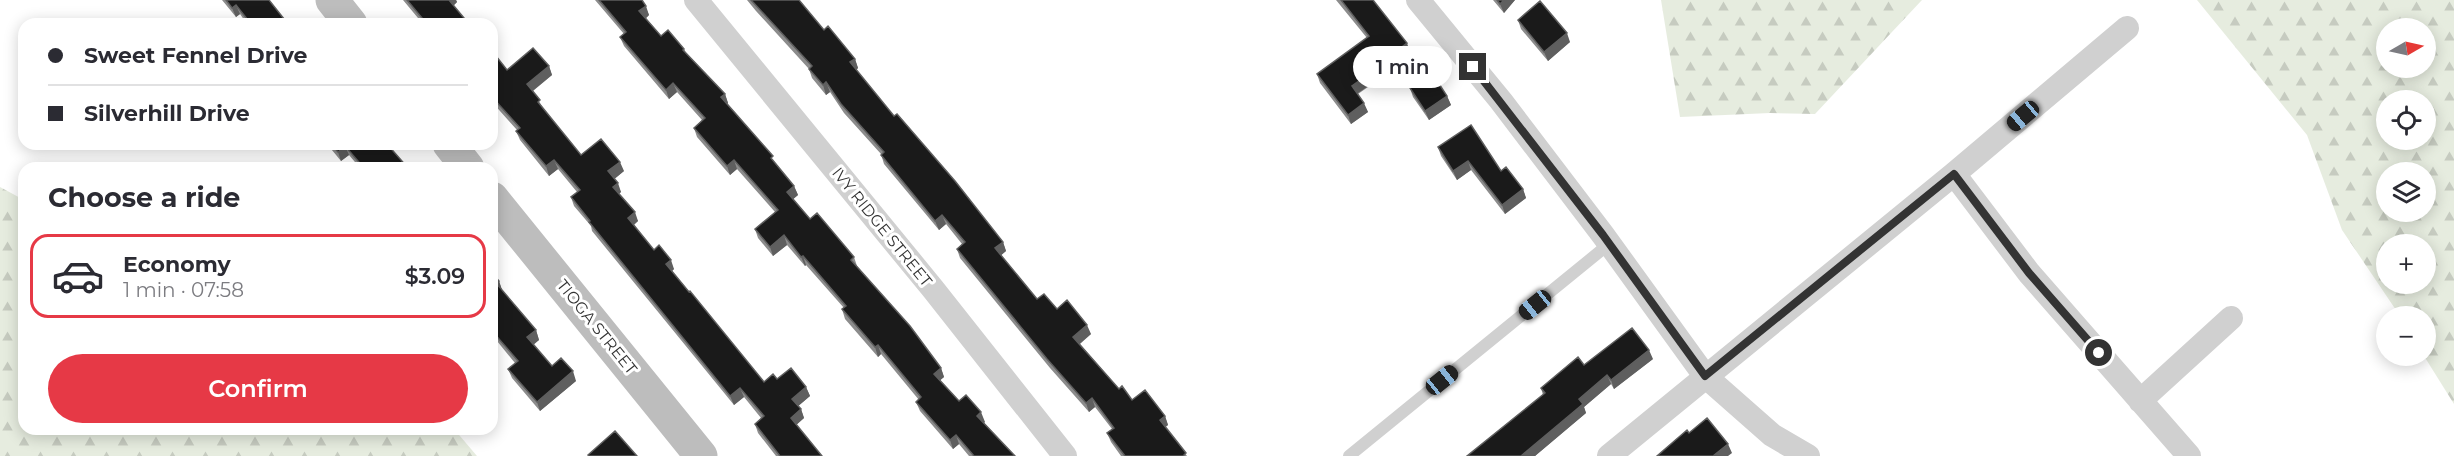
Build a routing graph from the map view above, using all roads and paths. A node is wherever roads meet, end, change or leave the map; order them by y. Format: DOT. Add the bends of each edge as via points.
graph roads {
  1 [pos="332,0"];
  2 [pos="696,0"];
  3 [pos="1418,0"];
  4 [pos="346,18"];
  5 [pos="2127,28"];
  6 [pos="453,150"];
  7 [pos="463,162"];
  8 [pos="1954,174"];
  9 [pos="498,205"];
  10 [pos="1609,244"];
  11 [pos="2231,318"];
  12 [pos="1705,376"];
  13 [pos="2140,401"];
  14 [pos="701,456"];
  15 [pos="1065,456"];
  16 [pos="1349,456"];
  17 [pos="1609,456"];
  18 [pos="1808,456"];
  19 [pos="2189,456"];
  1 -- 4 [label="street"];
  2 -- 15 [label="street, IVY RIDGE STREET"];
  3 -- 10 [label="street" via="1501,101"];
  5 -- 8 [label="street"];
  6 -- 7 [label="street"];
  8 -- 12 [label="street"];
  8 -- 13 [label="street" via="2029,273"];
  9 -- 14 [label="street, TIOGA STREET"];
  10 -- 12 [label="street"];
  10 -- 16 [label="lane"];
  11 -- 13 [label="street"];
  12 -- 17 [label="street"];
  12 -- 18 [label="street" via="1772,435"];
  13 -- 19 [label="street"];
}
